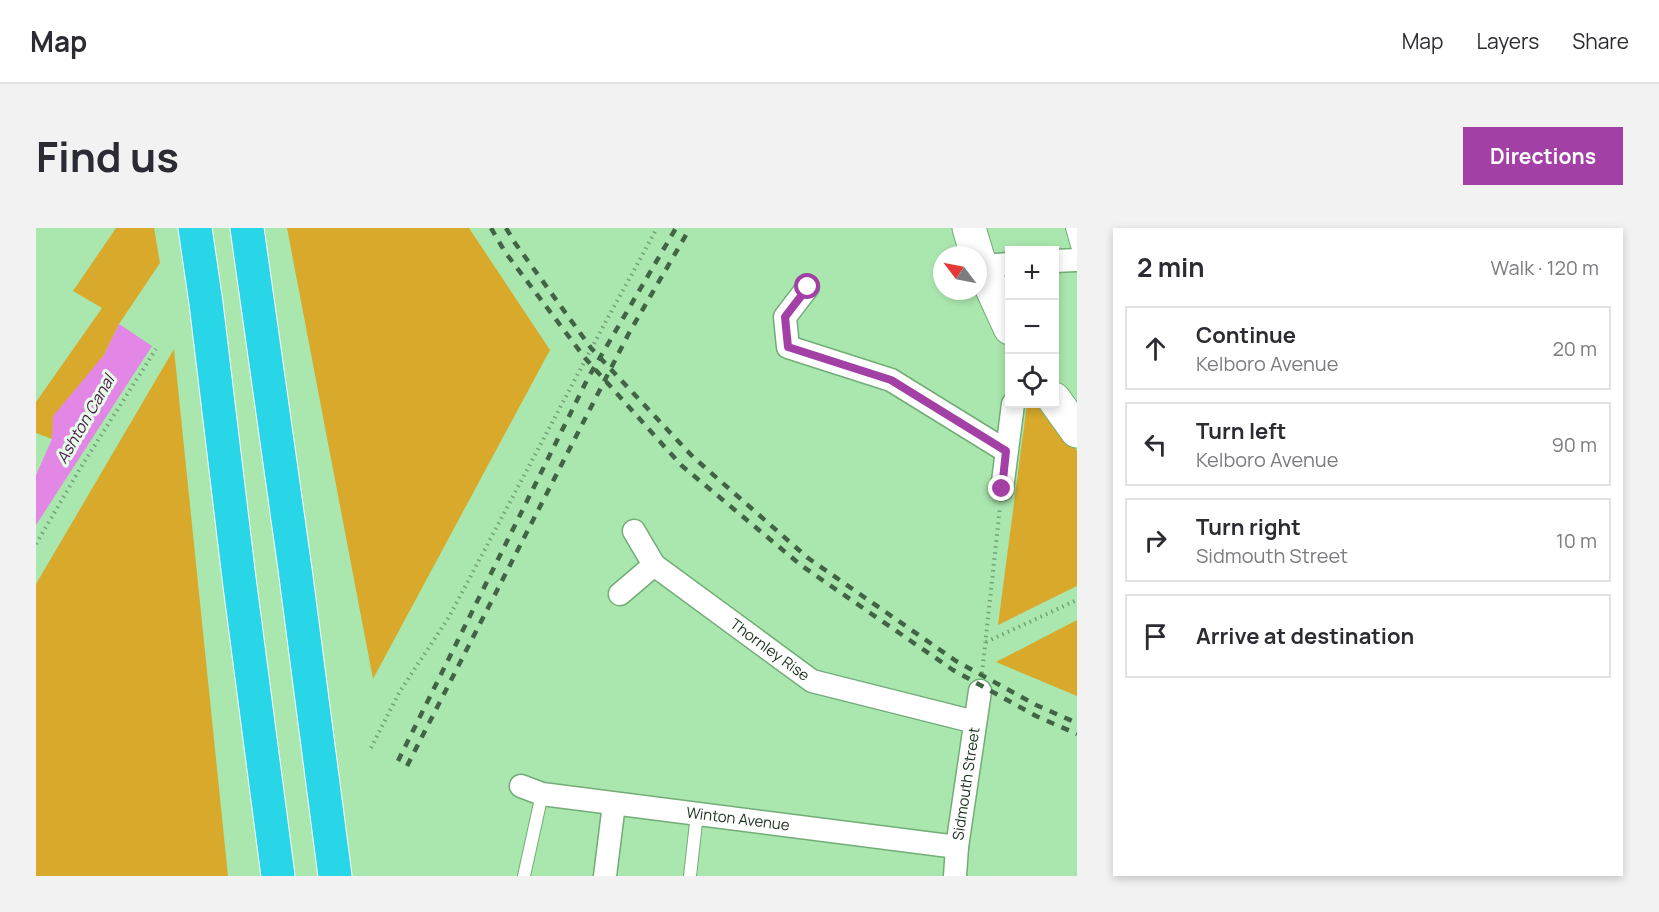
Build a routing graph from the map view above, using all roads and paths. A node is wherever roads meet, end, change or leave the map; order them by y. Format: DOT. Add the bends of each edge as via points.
graph roads {
  1 [pos="195,228"];
  2 [pos="247,228"];
  3 [pos="657,228"];
  4 [pos="969,228"];
  5 [pos="1072,228"];
  6 [pos="978,246"];
  7 [pos="1077,246"];
  8 [pos="1077,260"];
  9 [pos="1059,261"];
  10 [pos="987,264"];
  11 [pos="808,287"];
  12 [pos="1005,314"];
  13 [pos="156,350"];
  14 [pos="1059,406"];
  15 [pos="1012,408"];
  16 [pos="1077,431"];
  17 [pos="1006,451"];
  18 [pos="1002,489"];
  19 [pos="634,531"];
  20 [pos="36,544"];
  21 [pos="654,565"];
  22 [pos="620,594"];
  23 [pos="1077,600"];
  24 [pos="986,643"];
  25 [pos="980,691"];
  26 [pos="975,722"];
  27 [pos="371,747"];
  28 [pos="520,786"];
  29 [pos="542,794"];
  30 [pos="614,804"];
  31 [pos="698,814"];
  32 [pos="957,847"];
  33 [pos="278,876"];
  34 [pos="335,876"];
  35 [pos="524,876"];
  36 [pos="605,876"];
  37 [pos="690,876"];
  38 [pos="955,876"];
  1 -- 33 [label="highway"];
  2 -- 34 [label="highway"];
  3 -- 27 [label="path" via="449,616 400,691"];
  4 -- 6 [label="main road"];
  5 -- 7 [label="lane"];
  8 -- 9 [label="street"];
  10 -- 12 [label="main road"];
  11 -- 17 [label="street" via="785,317 788,347 891,380"];
  13 -- 20 [label="path"];
  14 -- 16 [label="main road"];
  15 -- 17 [label="street"];
  17 -- 18 [label="street"];
  18 -- 24 [label="path"];
  19 -- 21 [label="street, Thornley Rise"];
  21 -- 22 [label="street"];
  21 -- 26 [label="street, Thornley Rise" via="812,681"];
  23 -- 24 [label="path"];
  24 -- 25 [label="path"];
  25 -- 26 [label="street, Sidmouth Street"];
  26 -- 32 [label="street, Sidmouth Street"];
  28 -- 29 [label="street, Winton Avenue"];
  29 -- 30 [label="street, Winton Avenue"];
  29 -- 35 [label="lane"];
  30 -- 31 [label="street, Winton Avenue"];
  30 -- 36 [label="street"];
  31 -- 32 [label="street, Winton Avenue"];
  31 -- 37 [label="lane"];
  32 -- 38 [label="street, Sidmouth Street"];
}
